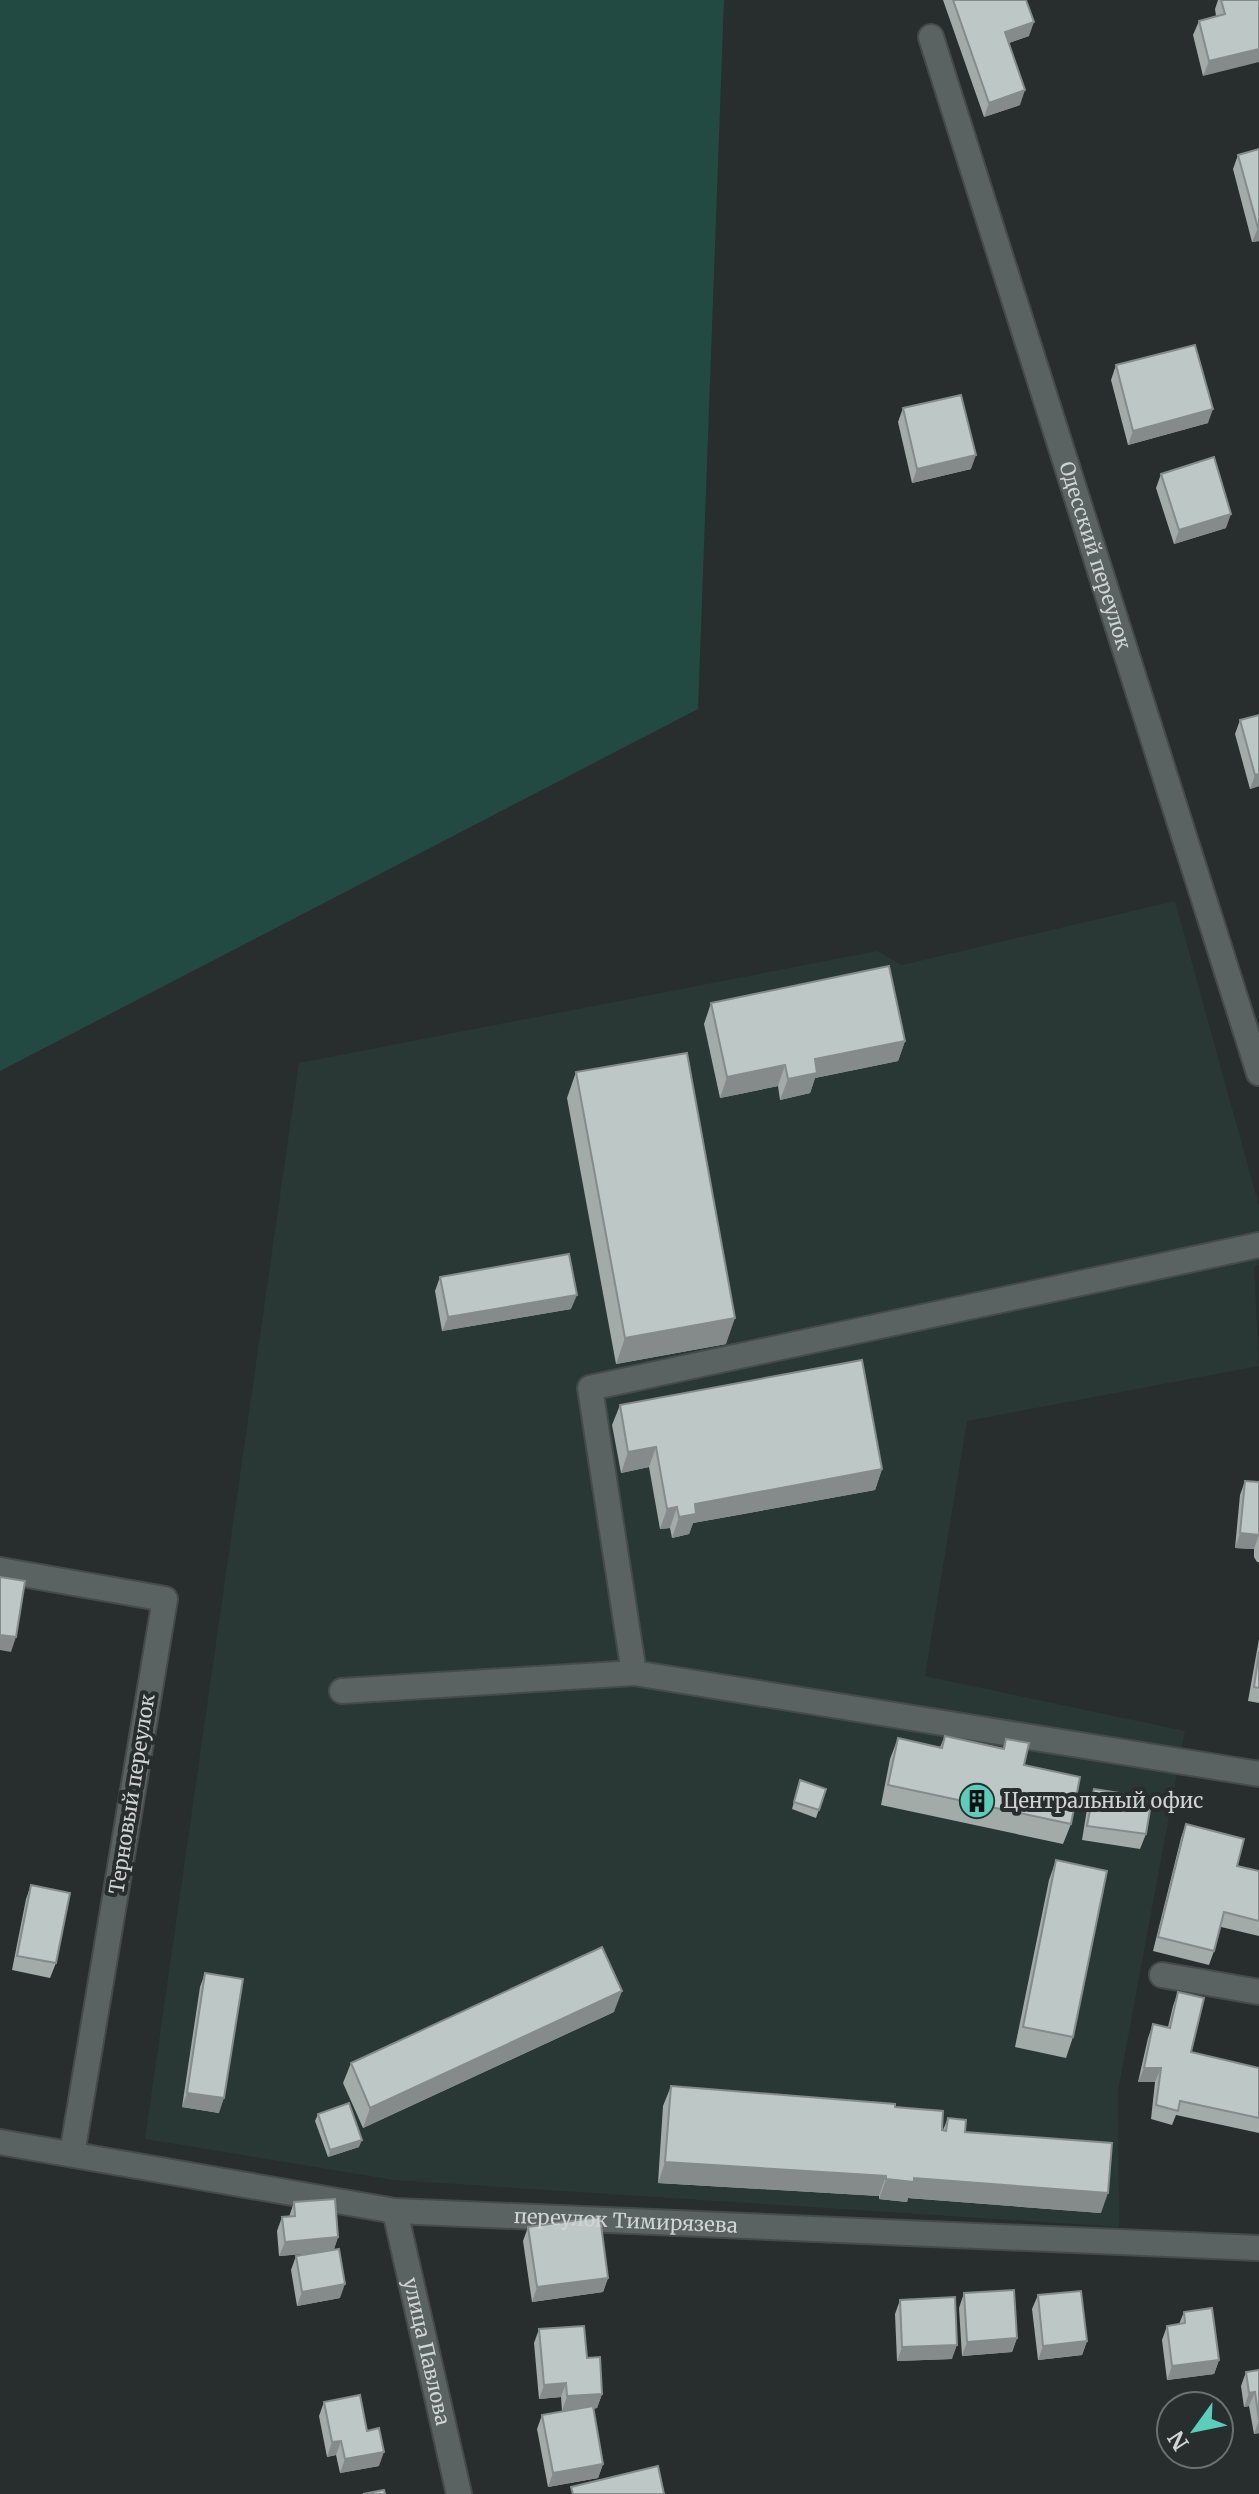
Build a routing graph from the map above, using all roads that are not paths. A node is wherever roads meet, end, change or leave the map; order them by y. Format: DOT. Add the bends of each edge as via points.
graph roads {
  1 [pos="931,37"];
  2 [pos="1259,1073"];
  3 [pos="1259,1245"];
  4 [pos="0,1570"];
  5 [pos="634,1673"];
  6 [pos="342,1691"];
  7 [pos="1259,1774"];
  8 [pos="1162,1975"];
  9 [pos="1259,1992"];
  10 [pos="0,2142"];
  11 [pos="72,2154"];
  12 [pos="395,2211"];
  13 [pos="1259,2248"];
  14 [pos="459,2494"];
  1 -- 2 [label="street, Одесский переулок"];
  3 -- 5 [label="street" via="590,1388"];
  4 -- 11 [label="street, Терновый переулок" via="165,1599"];
  5 -- 6 [label="street"];
  5 -- 7 [label="street"];
  8 -- 9 [label="street"];
  10 -- 11 [label="street, переулок Тимирязева"];
  11 -- 12 [label="street, переулок Тимирязева"];
  12 -- 13 [label="street, переулок Тимирязева"];
  12 -- 14 [label="street, улица Павлова"];
}
